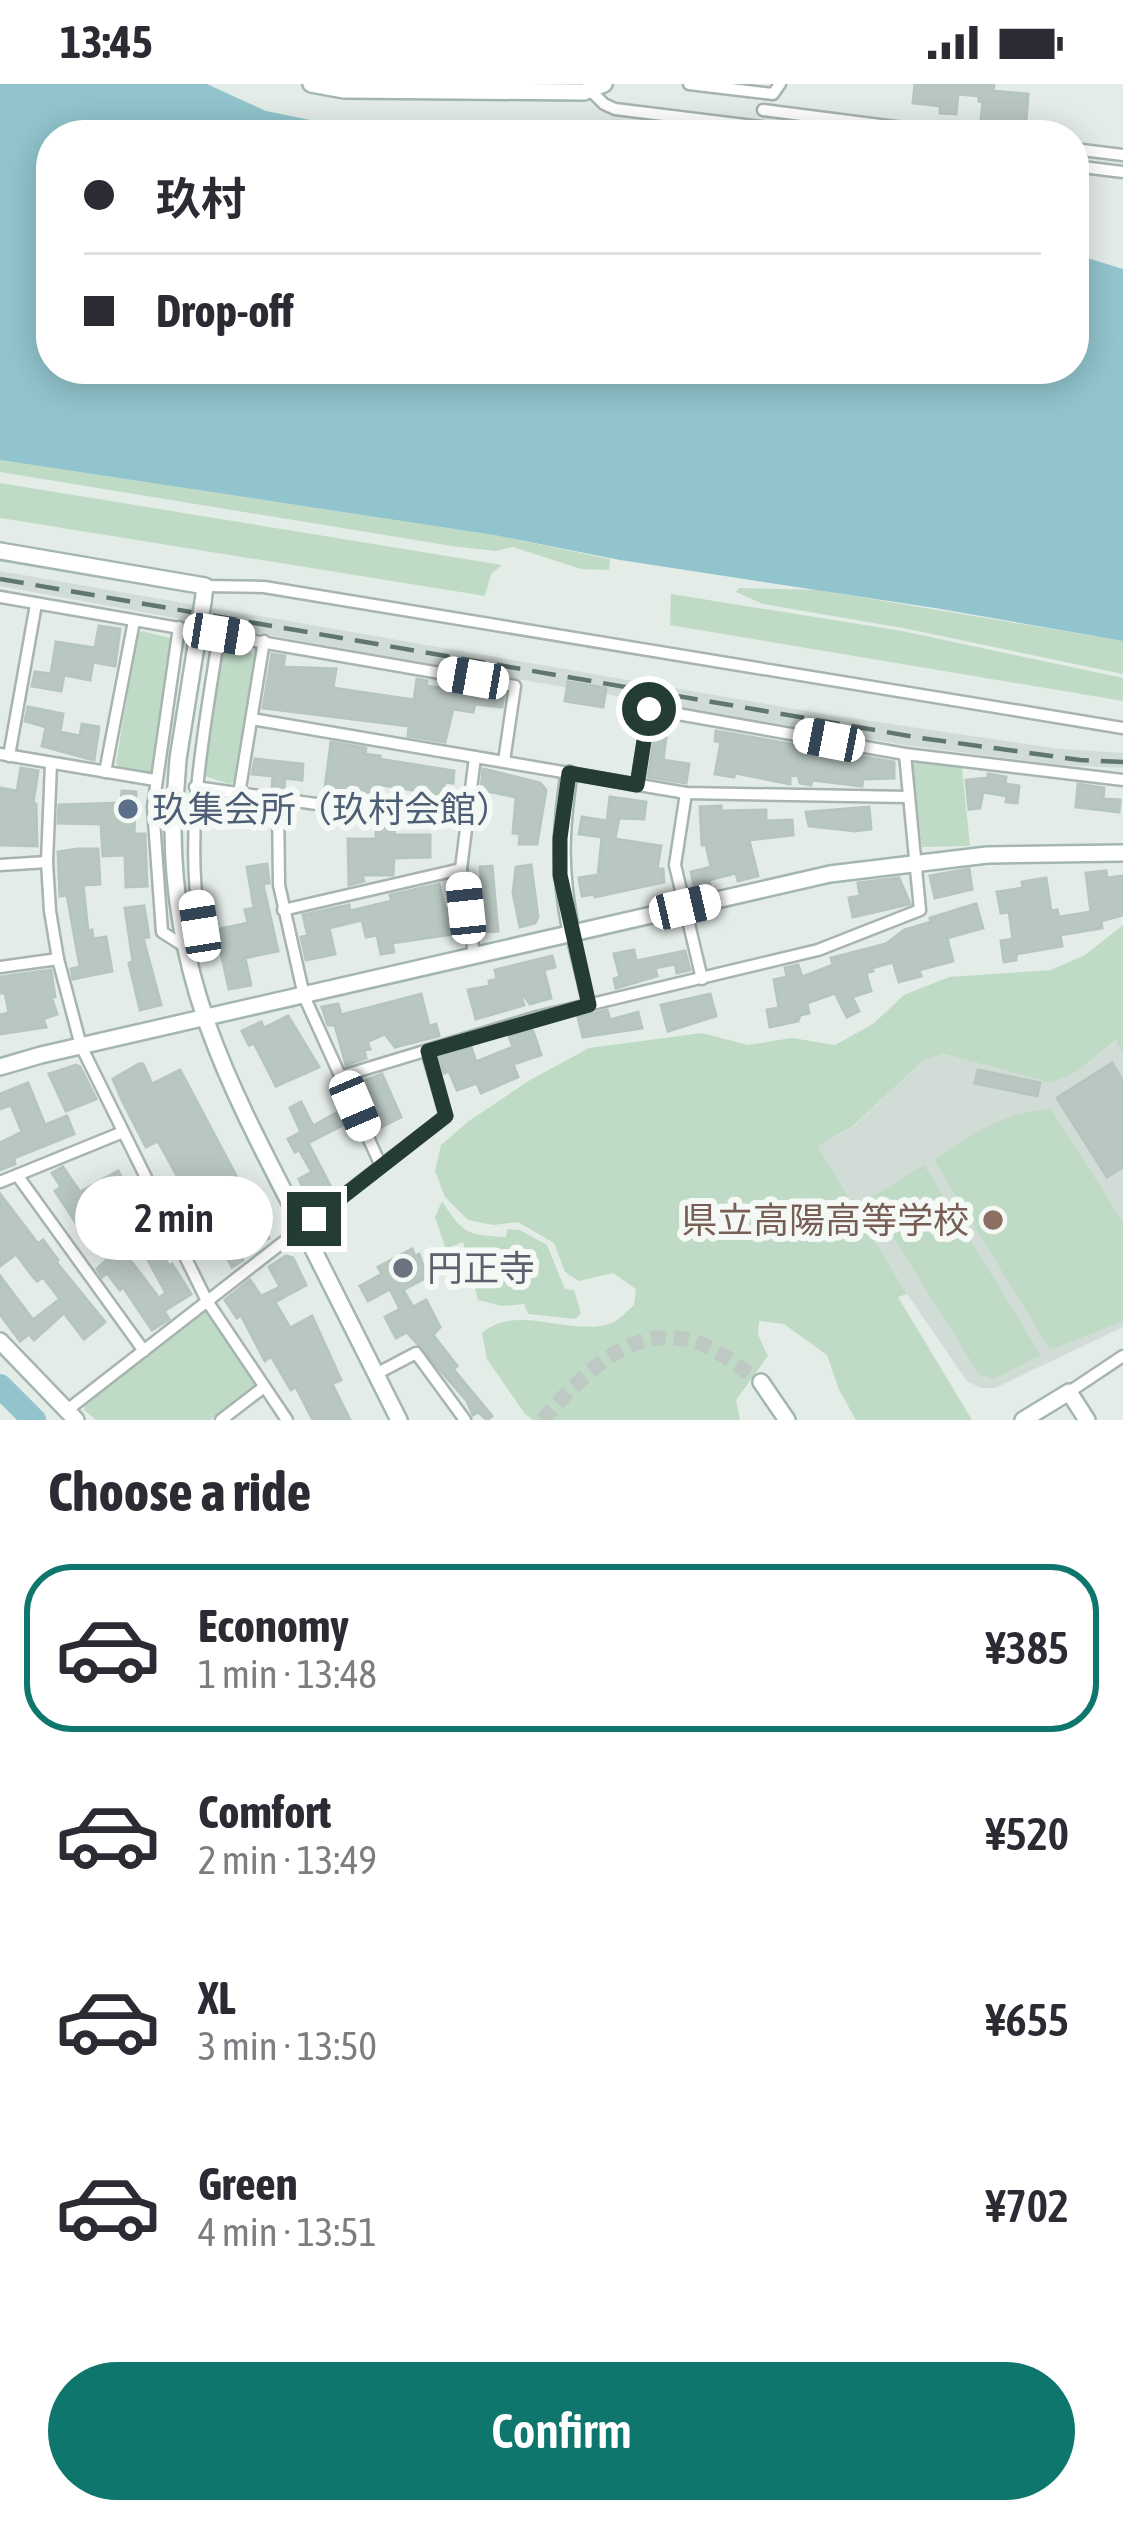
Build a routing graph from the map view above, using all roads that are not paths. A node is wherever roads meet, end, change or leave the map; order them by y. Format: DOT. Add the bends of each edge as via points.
graph roads {
  1 [pos="311,84"];
  2 [pos="689,84"];
  3 [pos="781,84"];
  4 [pos="598,87"];
  5 [pos="554,88"];
  6 [pos="763,110"];
  7 [pos="704,120"];
  8 [pos="841,120"];
  9 [pos="1089,151"];
  10 [pos="1123,155"];
  11 [pos="1089,168"];
  12 [pos="1123,172"];
  13 [pos="0,551"];
  14 [pos="204,594"];
  15 [pos="0,597"];
  16 [pos="35,604"];
  17 [pos="134,621"];
  18 [pos="179,627"];
  19 [pos="219,634"];
  20 [pos="264,641"];
  21 [pos="251,719"];
  22 [pos="1123,728"];
  23 [pos="905,754"];
  24 [pos="5,755"];
  25 [pos="475,757"];
  26 [pos="504,761"];
  27 [pos="51,763"];
  28 [pos="106,772"];
  29 [pos="569,773"];
  30 [pos="155,780"];
  31 [pos="1123,780"];
  32 [pos="637,785"];
  33 [pos="195,787"];
  34 [pos="686,793"];
  35 [pos="239,794"];
  36 [pos="907,797"];
  37 [pos="278,799"];
  38 [pos="465,809"];
  39 [pos="1123,853"];
  40 [pos="915,861"];
  41 [pos="47,862"];
  42 [pos="0,865"];
  43 [pos="461,869"];
  44 [pos="685,907"];
  45 [pos="284,910"];
  46 [pos="572,932"];
  47 [pos="184,946"];
  48 [pos="474,954"];
  49 [pos="58,959"];
  50 [pos="0,967"];
  51 [pos="702,979"];
  52 [pos="304,996"];
  53 [pos="589,1005"];
  54 [pos="202,1017"];
  55 [pos="81,1046"];
  56 [pos="428,1051"];
  57 [pos="0,1067"];
  58 [pos="342,1076"];
  59 [pos="123,1132"];
  60 [pos="381,1166"];
  61 [pos="17,1175"];
  62 [pos="0,1182"];
  63 [pos="302,1228"];
  64 [pos="207,1301"];
  65 [pos="0,1341"];
  66 [pos="144,1351"];
  67 [pos="1123,1356"];
  68 [pos="376,1374"];
  69 [pos="761,1382"];
  70 [pos="264,1387"];
  71 [pos="1069,1392"];
  72 [pos="71,1415"];
  73 [pos="221,1420"];
  74 [pos="287,1420"];
  75 [pos="399,1420"];
  76 [pos="465,1420"];
  77 [pos="787,1420"];
  78 [pos="1023,1420"];
  79 [pos="1087,1420"];
  1 -- 5 [label="street"];
  2 -- 3 [label="street" via="773,94"];
  4 -- 5 [label="street"];
  4 -- 7 [label="street" via="615,109"];
  6 -- 8 [label="street"];
  9 -- 10 [label="street"];
  11 -- 12 [label="street"];
  13 -- 14 [label="street"];
  14 -- 22 [label="street" via="264,587"];
  14 -- 47 [label="street, bridge" via="172,830"];
  15 -- 16 [label="street"];
  16 -- 17 [label="street"];
  16 -- 24 [label="street"];
  17 -- 18 [label="street"];
  17 -- 28 [label="street"];
  18 -- 19 [label="street"];
  18 -- 30 [label="street"];
  19 -- 20 [label="street"];
  19 -- 33 [label="street"];
  20 -- 21 [label="street"];
  20 -- 26 [label="street" via="515,686"];
  21 -- 25 [label="street"];
  21 -- 35 [label="street"];
  23 -- 31 [label="street"];
  23 -- 32 [label="street" via="649,709"];
  23 -- 36 [label="street"];
  24 -- 27 [label="street"];
  25 -- 26 [label="street"];
  25 -- 38 [label="street"];
  26 -- 29 [label="street"];
  27 -- 28 [label="street"];
  27 -- 41 [label="street"];
  28 -- 30 [label="street"];
  29 -- 32 [label="street"];
  29 -- 46 [label="street" via="560,875"];
  30 -- 47 [label="street" via="162,932"];
  32 -- 34 [label="street"];
  33 -- 35 [label="street"];
  33 -- 47 [label="street" via="200,926"];
  34 -- 36 [label="street"];
  34 -- 44 [label="street" via="675,865"];
  35 -- 37 [label="street"];
  36 -- 40 [label="street"];
  37 -- 38 [label="street" via="352,809"];
  37 -- 45 [label="street"];
  38 -- 43 [label="street"];
  39 -- 40 [label="street"];
  40 -- 44 [label="street"];
  40 -- 51 [label="street" via="920,910 818,950"];
  41 -- 42 [label="street"];
  41 -- 49 [label="street"];
  43 -- 45 [label="street"];
  43 -- 48 [label="street"];
  44 -- 46 [label="street"];
  44 -- 51 [label="street"];
  45 -- 52 [label="street"];
  46 -- 48 [label="street"];
  46 -- 53 [label="street"];
  47 -- 54 [label="street"];
  48 -- 52 [label="street"];
  49 -- 50 [label="street"];
  49 -- 55 [label="street"];
  51 -- 53 [label="street"];
  52 -- 54 [label="street"];
  52 -- 58 [label="street"];
  53 -- 56 [label="street"];
  54 -- 55 [label="street"];
  54 -- 63 [label="street"];
  55 -- 57 [label="street"];
  55 -- 59 [label="street"];
  56 -- 58 [label="street"];
  56 -- 60 [label="street" via="446,1116"];
  58 -- 60 [label="street"];
  59 -- 61 [label="street"];
  59 -- 64 [label="street"];
  60 -- 63 [label="street"];
  61 -- 62 [label="street"];
  61 -- 66 [label="street"];
  63 -- 64 [label="street"];
  63 -- 68 [label="street"];
  64 -- 66 [label="street"];
  64 -- 70 [label="street"];
  65 -- 72 [label="street"];
  66 -- 72 [label="street"];
  67 -- 71 [label="street"];
  68 -- 75 [label="street"];
  68 -- 76 [label="street" via="416,1353"];
  69 -- 77 [label="street"];
  70 -- 73 [label="street"];
  70 -- 74 [label="street"];
  71 -- 78 [label="street"];
  71 -- 79 [label="street"];
}
